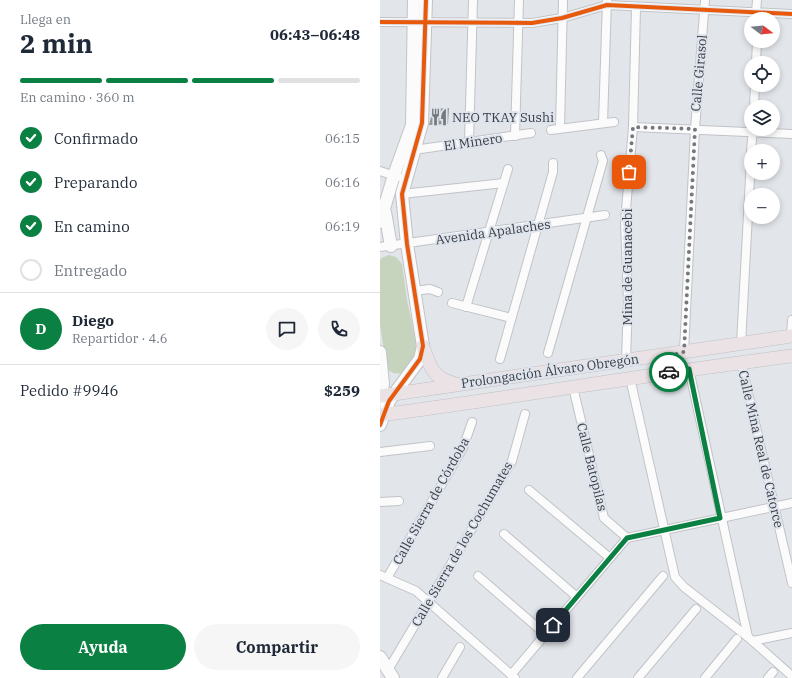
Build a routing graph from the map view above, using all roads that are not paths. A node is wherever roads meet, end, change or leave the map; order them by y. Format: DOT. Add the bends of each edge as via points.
graph roads {
  1 [pos="414,0"];
  2 [pos="426,0"];
  3 [pos="473,0"];
  4 [pos="519,0"];
  5 [pos="563,0"];
  6 [pos="705,0"];
  7 [pos="757,0"];
  8 [pos="607,3"];
  9 [pos="647,4"];
  10 [pos="636,8"];
  11 [pos="704,10"];
  12 [pos="757,12"];
  13 [pos="792,14"];
  14 [pos="744,15"];
  15 [pos="780,15"];
  16 [pos="562,18"];
  17 [pos="380,22"];
  18 [pos="420,22"];
  19 [pos="472,23"];
  20 [pos="518,23"];
  21 [pos="614,122"];
  22 [pos="603,123"];
  23 [pos="633,127"];
  24 [pos="695,129"];
  25 [pos="744,131"];
  26 [pos="780,133"];
  27 [pos="531,134"];
  28 [pos="792,134"];
  29 [pos="514,136"];
  30 [pos="469,142"];
  31 [pos="414,150"];
  32 [pos="601,155"];
  33 [pos="553,163"];
  34 [pos="508,169"];
  35 [pos="380,171"];
  36 [pos="394,175"];
  37 [pos="406,179"];
  38 [pos="750,180"];
  39 [pos="504,183"];
  40 [pos="402,194"];
  41 [pos="384,208"];
  42 [pos="606,215"];
  43 [pos="587,218"];
  44 [pos="380,222"];
  45 [pos="538,226"];
  46 [pos="488,232"];
  47 [pos="407,244"];
  48 [pos="386,246"];
  49 [pos="414,291"];
  50 [pos="438,292"];
  51 [pos="452,303"];
  52 [pos="466,307"];
  53 [pos="511,318"];
  54 [pos="792,320"];
  55 [pos="791,336"];
  56 [pos="741,344"];
  57 [pos="423,346"];
  58 [pos="380,352"];
  59 [pos="548,352"];
  60 [pos="681,352"];
  61 [pos="792,356"];
  62 [pos="500,358"];
  63 [pos="626,360"];
  64 [pos="741,362"];
  65 [pos="689,369"];
  66 [pos="383,371"];
  67 [pos="667,372"];
  68 [pos="409,374"];
  69 [pos="630,378"];
  70 [pos="461,384"];
  71 [pos="573,387"];
  72 [pos="384,397"];
  73 [pos="468,404"];
  74 [pos="525,414"];
  75 [pos="381,418"];
  76 [pos="472,422"];
  77 [pos="430,446"];
  78 [pos="380,452"];
  79 [pos="529,490"];
  80 [pos="399,501"];
  81 [pos="380,502"];
  82 [pos="792,502"];
  83 [pos="774,506"];
  84 [pos="720,518"];
  85 [pos="663,530"];
  86 [pos="504,534"];
  87 [pos="627,538"];
  88 [pos="610,558"];
  89 [pos="384,576"];
  90 [pos="478,576"];
  91 [pos="663,576"];
  92 [pos="792,583"];
  93 [pos="577,597"];
  94 [pos="428,602"];
  95 [pos="696,609"];
  96 [pos="792,633"];
  97 [pos="545,634"];
  98 [pos="750,639"];
  99 [pos="737,640"];
  100 [pos="460,647"];
  101 [pos="380,657"];
  102 [pos="390,674"];
  103 [pos="513,676"];
  104 [pos="792,676"];
  105 [pos="442,678"];
  106 [pos="577,678"];
  107 [pos="638,678"];
  108 [pos="705,678"];
  1 -- 18 [label="street"];
  2 -- 18 [label="street"];
  3 -- 19 [label="street"];
  4 -- 20 [label="street"];
  5 -- 16 [label="street"];
  6 -- 11 [label="street, Calle Girasol"];
  7 -- 12 [label="street"];
  8 -- 10 [label="street"];
  8 -- 16 [label="street"];
  8 -- 22 [label="street"];
  9 -- 10 [label="street"];
  9 -- 11 [label="street"];
  10 -- 23 [label="street, Mina de Guanacebi"];
  11 -- 14 [label="street"];
  11 -- 24 [label="street, Calle Girasol"];
  13 -- 15 [label="street"];
  16 -- 20 [label="street" via="532,24"];
  16 -- 22 [label="street" via="555,129"];
  17 -- 18 [label="street"];
  18 -- 19 [label="street"];
  18 -- 31 [label="street" via="423,114"];
  18 -- 36 [label="street" via="413,118 409,138"];
  19 -- 20 [label="street"];
  19 -- 30 [label="street"];
  20 -- 29 [label="street"];
  21 -- 22 [label="street"];
  23 -- 24 [label="street"];
  23 -- 63 [label="street, Mina de Guanacebi" via="625,221 628,302"];
  24 -- 25 [label="street"];
  24 -- 60 [label="street, Calle Girasol"];
  26 -- 28 [label="street"];
  27 -- 29 [label="street, El Minero"];
  29 -- 30 [label="street, El Minero"];
  30 -- 31 [label="street, El Minero"];
  31 -- 37 [label="street"];
  32 -- 43 [label="street" via="603,161"];
  33 -- 45 [label="street" via="553,172"];
  34 -- 39 [label="street"];
  35 -- 36 [label="street"];
  36 -- 37 [label="street"];
  36 -- 41 [label="street"];
  37 -- 40 [label="street"];
  38 -- 56 [label="street"];
  39 -- 40 [label="street"];
  39 -- 46 [label="street"];
  40 -- 47 [label="street"];
  41 -- 44 [label="street"];
  41 -- 48 [label="street"];
  42 -- 43 [label="street, Avenida Apalaches"];
  43 -- 45 [label="street, Avenida Apalaches"];
  43 -- 59 [label="street"];
  45 -- 46 [label="street, Avenida Apalaches"];
  45 -- 53 [label="street"];
  46 -- 47 [label="street, Avenida Apalaches"];
  46 -- 52 [label="street"];
  47 -- 48 [label="street, Avenida Apalaches"];
  47 -- 49 [label="street"];
  49 -- 50 [label="street" via="430,289"];
  49 -- 57 [label="street"];
  51 -- 52 [label="street"];
  52 -- 53 [label="street"];
  53 -- 62 [label="street"];
  54 -- 55 [label="street"];
  55 -- 56 [label="main road, Prolongación Álvaro Obregón"];
  56 -- 60 [label="main road, Prolongación Álvaro Obregón"];
  57 -- 68 [label="street" via="420,359"];
  57 -- 70 [label="main road" via="435,374 445,381"];
  58 -- 66 [label="street"];
  60 -- 63 [label="main road, Prolongación Álvaro Obregón"];
  60 -- 67 [label="main road" via="663,363 663,370"];
  61 -- 64 [label="main road, Prolongación Álvaro Obregón"];
  63 -- 70 [label="main road, Prolongación Álvaro Obregón"];
  64 -- 65 [label="main road, Prolongación Álvaro Obregón"];
  64 -- 83 [label="street, Calle Mina Real de Catorce"];
  65 -- 67 [label="main road, Prolongación Álvaro Obregón"];
  65 -- 84 [label="street"];
  66 -- 68 [label="street" via="398,377"];
  66 -- 72 [label="street"];
  67 -- 69 [label="main road, Prolongación Álvaro Obregón"];
  68 -- 72 [label="street"];
  69 -- 71 [label="main road, Prolongación Álvaro Obregón"];
  69 -- 85 [label="street"];
  70 -- 72 [label="main road, Prolongación Álvaro Obregón"];
  70 -- 73 [label="main road" via="471,394"];
  71 -- 73 [label="main road, Prolongación Álvaro Obregón"];
  71 -- 87 [label="street, Calle Batopilas" via="604,518"];
  72 -- 75 [label="street"];
  73 -- 75 [label="main road, Prolongación Álvaro Obregón"];
  74 -- 94 [label="street, Calle Sierra de los Cochumates" via="512,461"];
  76 -- 89 [label="street, Calle Sierra de Córdoba" via="463,448"];
  77 -- 78 [label="street"];
  79 -- 88 [label="street"];
  80 -- 81 [label="street"];
  82 -- 83 [label="street"];
  83 -- 84 [label="street"];
  83 -- 92 [label="street, Calle Mina Real de Catorce"];
  84 -- 85 [label="street"];
  84 -- 98 [label="street"];
  85 -- 87 [label="street"];
  85 -- 98 [label="street" via="675,577"];
  86 -- 93 [label="street"];
  87 -- 88 [label="street"];
  88 -- 93 [label="street"];
  89 -- 94 [label="street" via="413,589"];
  90 -- 97 [label="street"];
  91 -- 106 [label="street"];
  93 -- 97 [label="street"];
  94 -- 102 [label="street, Calle Sierra de los Cochumates"];
  94 -- 103 [label="street"];
  95 -- 107 [label="street"];
  96 -- 98 [label="street"];
  97 -- 103 [label="street"];
  98 -- 104 [label="street"];
  99 -- 108 [label="street"];
  100 -- 105 [label="street"];
  101 -- 102 [label="street"];
}
